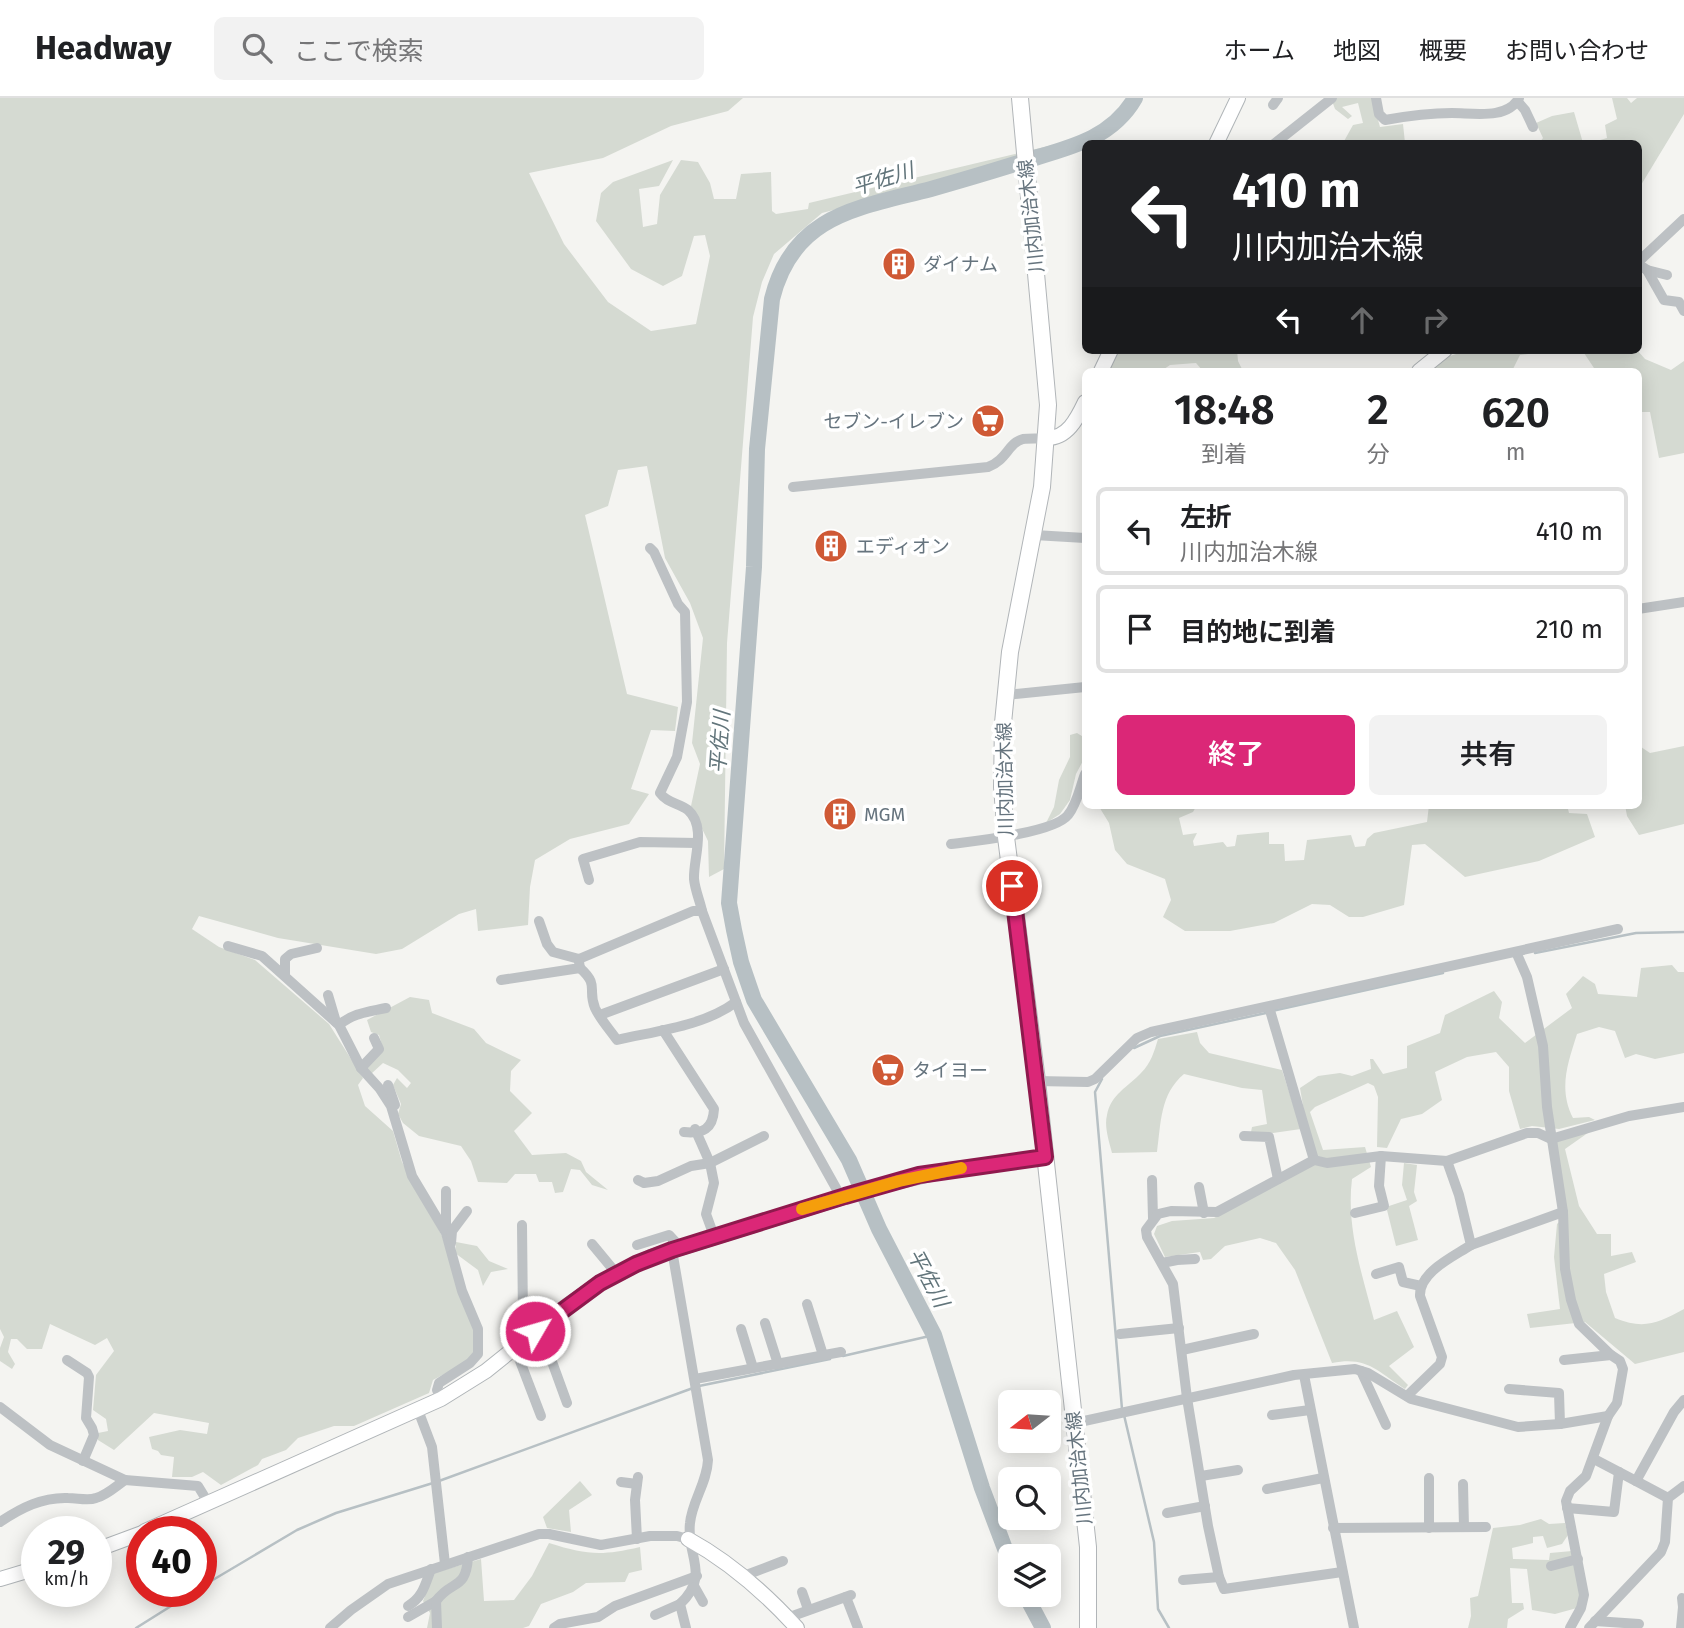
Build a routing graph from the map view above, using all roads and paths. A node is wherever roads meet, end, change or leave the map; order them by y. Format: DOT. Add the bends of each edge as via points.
graph roads {
  1 [pos="1020,98"];
  2 [pos="1238,98"];
  3 [pos="1332,98"];
  4 [pos="1376,98"];
  5 [pos="1518,100"];
  6 [pos="1533,127"];
  7 [pos="1218,140"];
  8 [pos="1279,140"];
  9 [pos="1684,219"];
  10 [pos="1642,264"];
  11 [pos="1642,265"];
  12 [pos="1642,267"];
  13 [pos="1667,275"];
  14 [pos="1684,311"];
  15 [pos="1440,354"];
  16 [pos="1423,368"];
  17 [pos="1082,407"];
  18 [pos="1046,438"];
  19 [pos="793,487"];
  20 [pos="1034,535"];
  21 [pos="1082,538"];
  22 [pos="650,548"];
  23 [pos="1684,602"];
  24 [pos="1642,608"];
  25 [pos="1082,687"];
  26 [pos="1005,695"];
  27 [pos="1082,782"];
  28 [pos="1006,837"];
  29 [pos="697,843"];
  30 [pos="951,844"];
  31 [pos="589,880"];
  32 [pos="702,911"];
  33 [pos="539,921"];
  34 [pos="1618,929"];
  35 [pos="228,946"];
  36 [pos="317,948"];
  37 [pos="1517,955"];
  38 [pos="579,964"];
  39 [pos="724,969"];
  40 [pos="285,975"];
  41 [pos="501,980"];
  42 [pos="328,995"];
  43 [pos="736,1002"];
  44 [pos="386,1008"];
  45 [pos="1270,1010"];
  46 [pos="600,1015"];
  47 [pos="338,1024"];
  48 [pos="663,1030"];
  49 [pos="374,1038"];
  50 [pos="361,1069"];
  51 [pos="1037,1081"];
  52 [pos="388,1085"];
  53 [pos="1684,1107"];
  54 [pos="394,1113"];
  55 [pos="764,1136"];
  56 [pos="1244,1136"];
  57 [pos="1551,1139"];
  58 [pos="1381,1156"];
  59 [pos="1045,1157"];
  60 [pos="1314,1160"];
  61 [pos="1447,1161"];
  62 [pos="710,1163"];
  63 [pos="1278,1179"];
  64 [pos="638,1180"];
  65 [pos="1152,1180"];
  66 [pos="1199,1188"];
  67 [pos="446,1191"];
  68 [pos="843,1196"];
  69 [pos="467,1211"];
  70 [pos="1563,1212"];
  71 [pos="1204,1213"];
  72 [pos="1356,1213"];
  73 [pos="1153,1218"];
  74 [pos="522,1225"];
  75 [pos="446,1233"];
  76 [pos="714,1236"];
  77 [pos="592,1244"];
  78 [pos="637,1245"];
  79 [pos="1471,1245"];
  80 [pos="676,1248"];
  81 [pos="451,1253"];
  82 [pos="1195,1259"];
  83 [pos="1162,1263"];
  84 [pos="616,1273"];
  85 [pos="1376,1274"];
  86 [pos="1421,1286"];
  87 [pos="807,1304"];
  88 [pos="765,1324"];
  89 [pos="1179,1328"];
  90 [pos="741,1329"];
  91 [pos="535,1331"];
  92 [pos="1120,1334"];
  93 [pos="1254,1334"];
  94 [pos="515,1348"];
  95 [pos="1182,1350"];
  96 [pos="841,1352"];
  97 [pos="823,1355"];
  98 [pos="1611,1355"];
  99 [pos="67,1360"];
  100 [pos="1564,1360"];
  101 [pos="778,1364"];
  102 [pos="753,1368"];
  103 [pos="1362,1371"];
  104 [pos="1304,1375"];
  105 [pos="696,1384"];
  106 [pos="1509,1389"];
  107 [pos="1407,1396"];
  108 [pos="1187,1398"];
  109 [pos="441,1399"];
  110 [pos="1684,1400"];
  111 [pos="567,1402"];
  112 [pos="0,1407"];
  113 [pos="418,1410"];
  114 [pos="1310,1410"];
  115 [pos="1272,1415"];
  116 [pos="541,1416"];
  117 [pos="1608,1416"];
  118 [pos="1075,1423"];
  119 [pos="1560,1424"];
  120 [pos="1386,1425"];
  121 [pos="1594,1459"];
  122 [pos="83,1461"];
  123 [pos="1238,1470"];
  124 [pos="1619,1472"];
  125 [pos="1201,1476"];
  126 [pos="1323,1478"];
  127 [pos="1430,1478"];
  128 [pos="125,1480"];
  129 [pos="1636,1481"];
  130 [pos="621,1482"];
  131 [pos="1463,1484"];
  132 [pos="1684,1486"];
  133 [pos="1267,1489"];
  134 [pos="1668,1497"];
  135 [pos="209,1504"];
  136 [pos="1205,1506"];
  137 [pos="1567,1508"];
  138 [pos="1167,1513"];
  139 [pos="181,1516"];
  140 [pos="0,1521"];
  141 [pos="1464,1527"];
  142 [pos="1486,1527"];
  143 [pos="1333,1528"];
  144 [pos="1429,1528"];
  145 [pos="637,1539"];
  146 [pos="688,1539"];
  147 [pos="468,1557"];
  148 [pos="1578,1559"];
  149 [pos="783,1561"];
  150 [pos="445,1564"];
  151 [pos="1552,1566"];
  152 [pos="431,1569"];
  153 [pos="1342,1572"];
  154 [pos="21,1573"];
  155 [pos="741,1577"];
  156 [pos="1219,1577"];
  157 [pos="0,1579"];
  158 [pos="1183,1580"];
  159 [pos="695,1581"];
  160 [pos="802,1592"];
  161 [pos="1682,1598"];
  162 [pos="436,1601"];
  163 [pos="703,1602"];
  164 [pos="680,1604"];
  165 [pos="808,1609"];
  166 [pos="655,1615"];
  167 [pos="792,1623"];
  168 [pos="1639,1624"];
  169 [pos="1592,1625"];
  170 [pos="330,1628"];
  171 [pos="437,1628"];
  172 [pos="554,1628"];
  173 [pos="686,1628"];
  174 [pos="858,1628"];
  175 [pos="1088,1628"];
  176 [pos="1354,1628"];
  177 [pos="1570,1628"];
  178 [pos="1681,1628"];
  1 -- 18 [label="main road, 川内加治木線" via="1045,359"];
  2 -- 7 [label="street"];
  3 -- 8 [label="street"];
  4 -- 5 [label="street" via="1385,120 1496,112 1509,109"];
  5 -- 6 [label="street"];
  9 -- 10 [label="street"];
  11 -- 13 [label="street"];
  12 -- 14 [label="street" via="1664,300 1679,302"];
  15 -- 16 [label="street"];
  17 -- 18 [label="street" via="1067,431"];
  18 -- 19 [label="street" via="1022,439 999,463 988,467"];
  18 -- 20 [label="main road, 川内加治木線"];
  20 -- 21 [label="street"];
  20 -- 26 [label="main road, 川内加治木線"];
  22 -- 29 [label="street" via="685,612 688,664 677,757 660,793 688,810"];
  23 -- 24 [label="street"];
  25 -- 26 [label="street"];
  26 -- 28 [label="main road, 川内加治木線"];
  27 -- 28 [label="street" via="1068,817"];
  28 -- 30 [label="street"];
  28 -- 51 [label="main road, 川内加治木線"];
  29 -- 31 [label="street" via="640,842 601,852 583,859"];
  29 -- 32 [label="street" via="694,878"];
  32 -- 38 [label="street" via="693,911"];
  32 -- 39 [label="street"];
  33 -- 38 [label="street" via="553,952"];
  34 -- 37 [label="street"];
  35 -- 40 [label="street" via="262,956"];
  36 -- 40 [label="street" via="285,959"];
  37 -- 45 [label="street"];
  37 -- 57 [label="street" via="1527,977 1543,1046"];
  38 -- 41 [label="street"];
  38 -- 46 [label="street" via="590,977 594,1007"];
  39 -- 43 [label="street"];
  39 -- 46 [label="street"];
  40 -- 47 [label="street"];
  42 -- 47 [label="street"];
  43 -- 48 [label="street"];
  43 -- 68 [label="street"];
  44 -- 47 [label="street" via="359,1013"];
  45 -- 51 [label="street" via="1151,1032 1137,1038 1088,1082"];
  45 -- 60 [label="street"];
  46 -- 48 [label="street" via="617,1040"];
  47 -- 50 [label="street"];
  48 -- 62 [label="street" via="714,1109 708,1127 692,1131"];
  49 -- 50 [label="street" via="379,1049"];
  50 -- 54 [label="street"];
  51 -- 59 [label="main road, 川内加治木線"];
  52 -- 54 [label="street"];
  53 -- 57 [label="street" via="1629,1116"];
  54 -- 75 [label="street" via="412,1176"];
  55 -- 62 [label="street"];
  56 -- 63 [label="street" via="1269,1137"];
  57 -- 61 [label="street" via="1527,1133"];
  57 -- 70 [label="street"];
  58 -- 60 [label="street" via="1327,1163"];
  58 -- 61 [label="street"];
  58 -- 72 [label="street" via="1379,1186 1384,1206"];
  59 -- 68 [label="street" via="940,1172"];
  59 -- 118 [label="main road, 川内加治木線"];
  60 -- 63 [label="street"];
  61 -- 79 [label="street"];
  62 -- 64 [label="street" via="658,1181"];
  62 -- 76 [label="street" via="714,1183 706,1214"];
  63 -- 71 [label="street" via="1217,1212"];
  65 -- 73 [label="street"];
  66 -- 71 [label="street"];
  67 -- 75 [label="street"];
  68 -- 76 [label="street"];
  69 -- 81 [label="street" via="452,1231"];
  70 -- 79 [label="street"];
  70 -- 98 [label="street" via="1565,1269 1579,1324"];
  71 -- 73 [label="street" via="1171,1211"];
  73 -- 83 [label="street" via="1146,1230"];
  74 -- 91 [label="street" via="523,1319"];
  75 -- 81 [label="street"];
  76 -- 80 [label="street"];
  77 -- 84 [label="street"];
  78 -- 80 [label="street" via="669,1235"];
  79 -- 86 [label="street" via="1431,1272"];
  80 -- 84 [label="street"];
  80 -- 105 [label="street"];
  81 -- 109 [label="street" via="480,1342 470,1363 439,1383"];
  82 -- 83 [label="street"];
  83 -- 89 [label="street" via="1173,1284"];
  84 -- 91 [label="street"];
  85 -- 86 [label="street" via="1399,1267 1403,1282"];
  86 -- 107 [label="street" via="1420,1296 1443,1357"];
  87 -- 97 [label="street"];
  88 -- 101 [label="street"];
  89 -- 92 [label="street"];
  89 -- 95 [label="street"];
  90 -- 102 [label="street"];
  91 -- 94 [label="street"];
  91 -- 111 [label="street" via="547,1348"];
  93 -- 95 [label="street"];
  94 -- 109 [label="street"];
  94 -- 116 [label="street"];
  95 -- 108 [label="street"];
  96 -- 97 [label="street"];
  97 -- 101 [label="street"];
  98 -- 100 [label="street"];
  98 -- 117 [label="street" via="1623,1369 1618,1403"];
  99 -- 122 [label="street" via="89,1377 86,1418 94,1435"];
  101 -- 102 [label="street"];
  102 -- 105 [label="street"];
  103 -- 104 [label="street"];
  103 -- 107 [label="street"];
  103 -- 120 [label="street"];
  104 -- 108 [label="street"];
  104 -- 114 [label="street"];
  105 -- 146 [label="street" via="708,1460"];
  106 -- 119 [label="street" via="1559,1393"];
  107 -- 119 [label="street" via="1518,1427"];
  108 -- 118 [label="street"];
  108 -- 125 [label="street"];
  109 -- 113 [label="street"];
  110 -- 129 [label="street"];
  112 -- 122 [label="street" via="50,1445"];
  113 -- 135 [label="street"];
  113 -- 150 [label="street" via="432,1447"];
  114 -- 115 [label="street"];
  114 -- 126 [label="street"];
  117 -- 119 [label="street"];
  117 -- 121 [label="street"];
  118 -- 175 [label="main road, 川内加治木線" via="1088,1547"];
  121 -- 124 [label="street"];
  121 -- 137 [label="street" via="1586,1476 1570,1491"];
  122 -- 128 [label="street"];
  123 -- 125 [label="street"];
  124 -- 129 [label="street"];
  124 -- 137 [label="street" via="1614,1512"];
  125 -- 136 [label="street"];
  126 -- 133 [label="street"];
  126 -- 143 [label="street"];
  127 -- 144 [label="street"];
  128 -- 135 [label="street" via="198,1486"];
  128 -- 140 [label="street" via="93,1500 65,1497 34,1503"];
  129 -- 134 [label="street"];
  130 -- 145 [label="street" via="638,1480"];
  131 -- 141 [label="street"];
  132 -- 134 [label="street"];
  134 -- 169 [label="street" via="1661,1552"];
  135 -- 139 [label="street"];
  136 -- 138 [label="street"];
  136 -- 156 [label="street"];
  137 -- 148 [label="street"];
  141 -- 142 [label="street"];
  141 -- 144 [label="street"];
  143 -- 144 [label="street"];
  143 -- 153 [label="street"];
  145 -- 146 [label="street"];
  145 -- 147 [label="street" via="601,1545 538,1534"];
  146 -- 155 [label="street"];
  146 -- 159 [label="street" via="696,1563"];
  147 -- 150 [label="street"];
  147 -- 162 [label="street" via="463,1580"];
  148 -- 151 [label="street"];
  148 -- 177 [label="street" via="1584,1595"];
  149 -- 155 [label="street"];
  150 -- 152 [label="street"];
  152 -- 162 [label="street" via="423,1593 408,1612"];
  152 -- 170 [label="street" via="377,1590"];
  153 -- 156 [label="street" via="1224,1589"];
  153 -- 176 [label="street"];
  154 -- 157 [label="street"];
  155 -- 167 [label="street"];
  156 -- 158 [label="street"];
  159 -- 163 [label="street"];
  159 -- 164 [label="street"];
  159 -- 172 [label="street"];
  160 -- 165 [label="street"];
  161 -- 178 [label="street"];
  162 -- 171 [label="street"];
  164 -- 166 [label="street"];
  164 -- 173 [label="street"];
  165 -- 167 [label="street"];
  165 -- 174 [label="street" via="848,1596"];
  168 -- 169 [label="street"];
}
